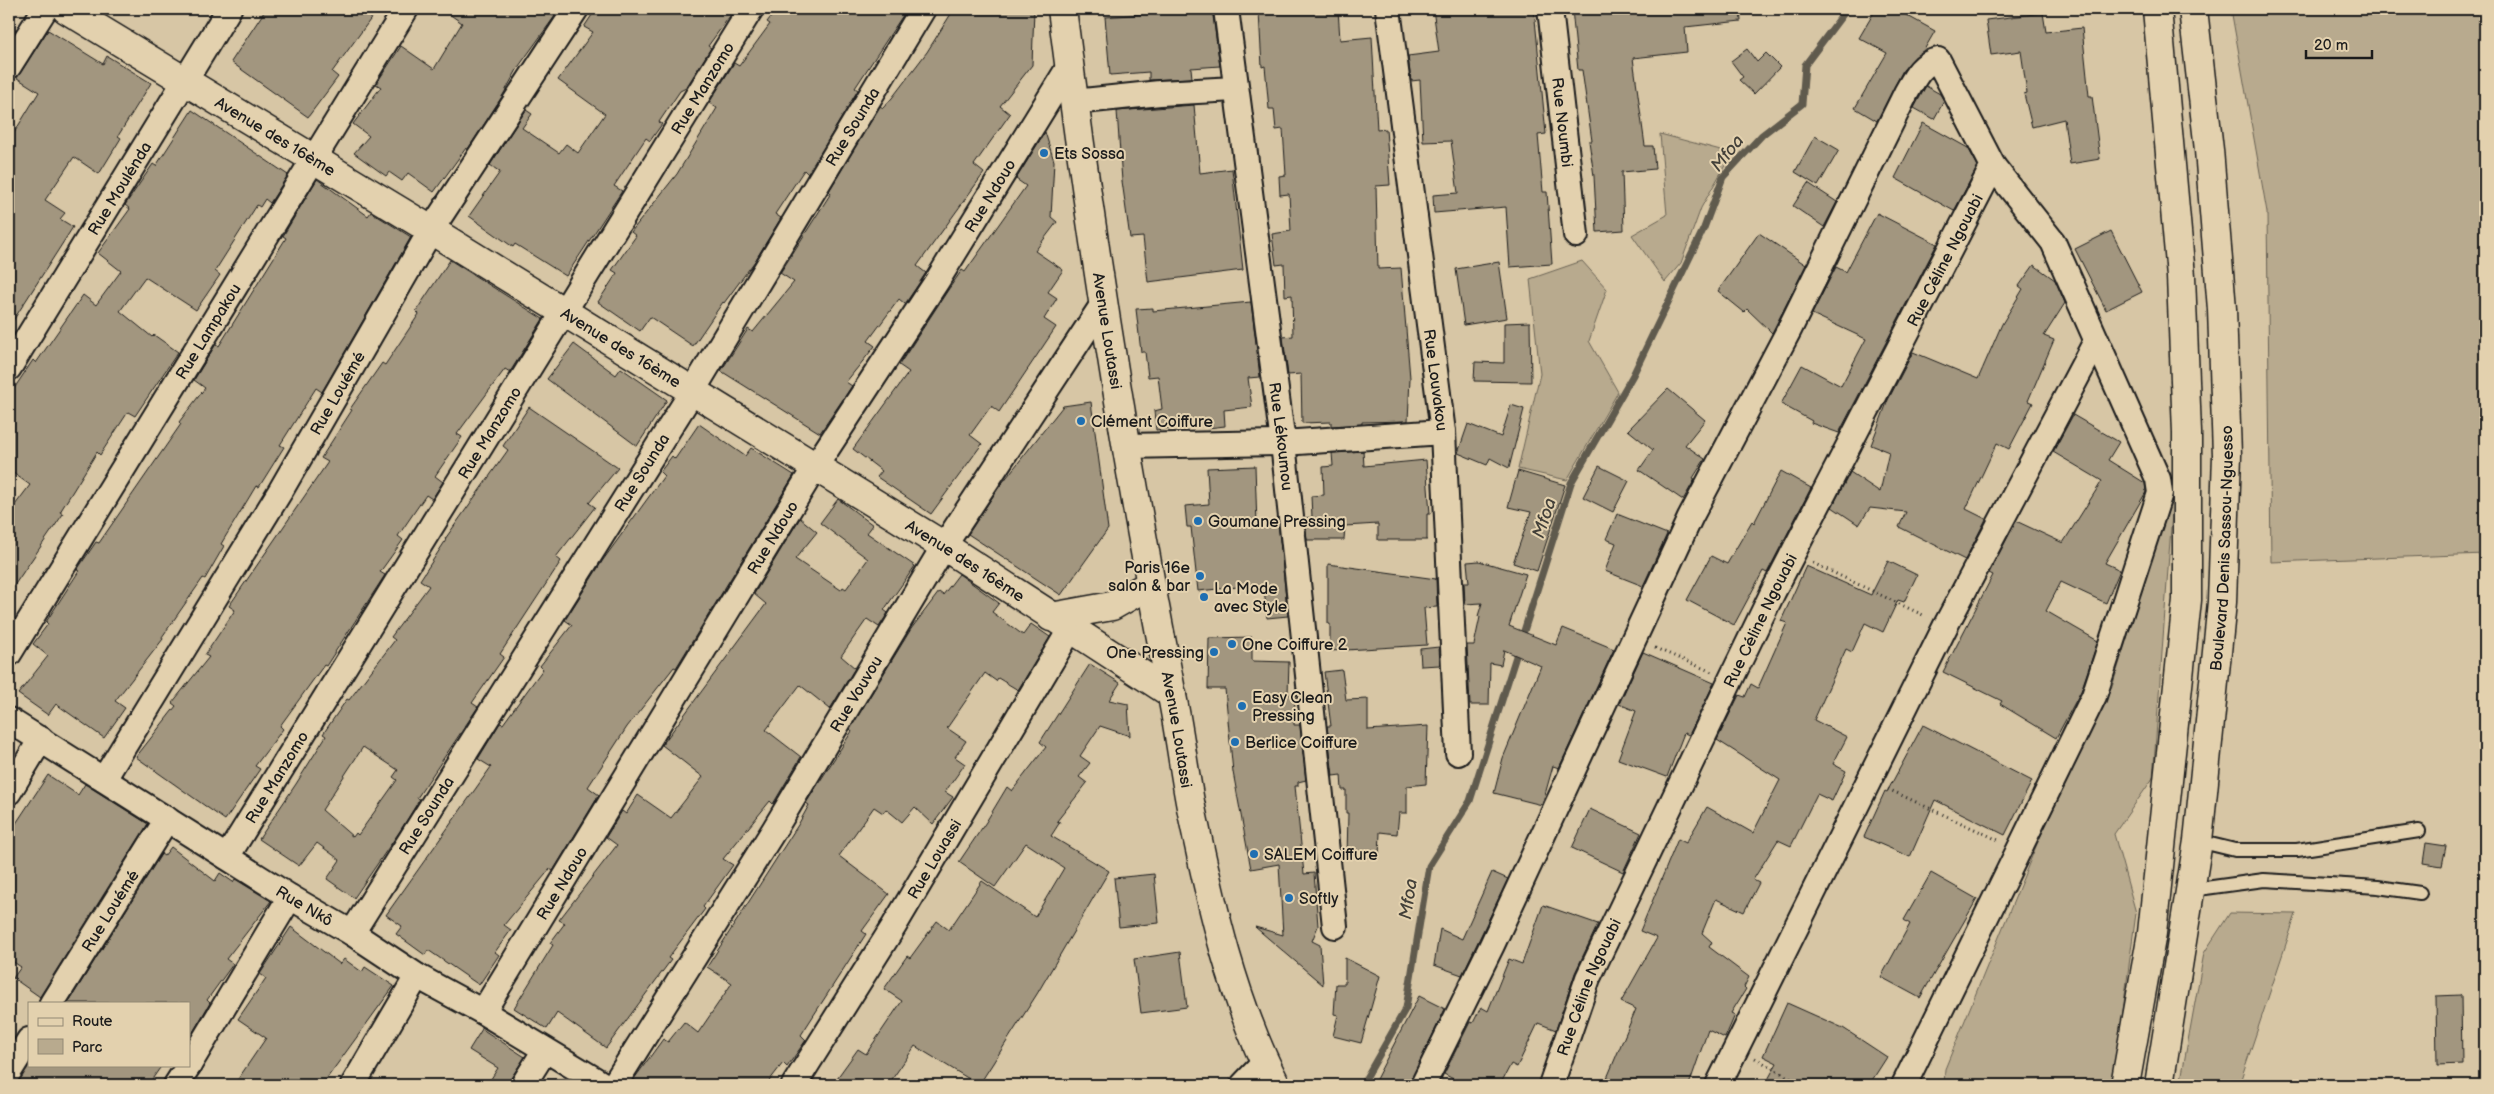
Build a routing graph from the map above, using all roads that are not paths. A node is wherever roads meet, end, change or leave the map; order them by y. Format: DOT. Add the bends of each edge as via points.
graph roads {
  1 [pos="45,9"];
  2 [pos="66,9"];
  3 [pos="229,9"];
  4 [pos="406,9"];
  5 [pos="576,9"];
  6 [pos="751,9"];
  7 [pos="923,9"];
  8 [pos="1062,9"];
  9 [pos="1226,9"];
  10 [pos="1388,9"];
  11 [pos="1550,9"];
  12 [pos="2157,9"];
  13 [pos="2193,9"];
  14 [pos="1070,65"];
  15 [pos="9,66"];
  16 [pos="185,79"];
  17 [pos="1236,89"];
  18 [pos="1074,102"];
  19 [pos="313,158"];
  20 [pos="1993,166"];
  21 [pos="431,230"];
  22 [pos="1576,235"];
  23 [pos="1103,304"];
  24 [pos="564,314"];
  25 [pos="2096,341"];
  26 [pos="9,368"];
  27 [pos="692,392"];
  28 [pos="1443,432"];
  29 [pos="1283,442"];
  30 [pos="1126,446"];
  31 [pos="815,467"];
  32 [pos="944,546"];
  33 [pos="1150,585"];
  34 [pos="1067,620"];
  35 [pos="9,654"];
  36 [pos="1172,694"];
  37 [pos="9,720"];
  38 [pos="41,739"];
  39 [pos="1458,753"];
  40 [pos="104,779"];
  41 [pos="9,792"];
  42 [pos="167,819"];
  43 [pos="2419,831"];
  44 [pos="227,857"];
  45 [pos="2159,860"];
  46 [pos="2194,866"];
  47 [pos="2420,893"];
  48 [pos="290,897"];
  49 [pos="1334,926"];
  50 [pos="352,933"];
  51 [pos="417,976"];
  52 [pos="53,1002"];
  53 [pos="483,1012"];
  54 [pos="28,1042"];
  55 [pos="545,1050"];
  56 [pos="190,1063"];
  57 [pos="188,1066"];
  58 [pos="9,1072"];
  59 [pos="1270,1074"];
  60 [pos="176,1085"];
  61 [pos="353,1085"];
  62 [pos="523,1085"];
  63 [pos="604,1085"];
  64 [pos="614,1085"];
  65 [pos="794,1085"];
  66 [pos="1242,1085"];
  67 [pos="1423,1085"];
  68 [pos="1552,1085"];
  69 [pos="1718,1085"];
  70 [pos="1904,1085"];
  71 [pos="2125,1085"];
  72 [pos="2159,1085"];
  1 -- 15 [label="street"];
  2 -- 16 [label="main road, Avenue des 16ème"];
  3 -- 16 [label="street, Rue Moulénda"];
  4 -- 19 [label="street, Rue Lampakou"];
  5 -- 21 [label="street, Rue Louémé"];
  6 -- 24 [label="street, Rue Manzomo"];
  7 -- 27 [label="street, Rue Sounda"];
  8 -- 14 [label="main road, Avenue Loutassi"];
  9 -- 17 [label="street, Rue Lékoumou"];
  10 -- 28 [label="street, Rue Louvakou"];
  11 -- 22 [label="street, Rue Noumbi"];
  12 -- 45 [label="main road, Boulevard Denis Sassou-Nguesso" via="2181,276 2187,433 2187,600"];
  13 -- 46 [label="main road, Boulevard Denis Sassou-Nguesso" via="2221,299 2227,455 2222,602"];
  14 -- 18 [label="main road, Avenue Loutassi"];
  14 -- 31 [label="street, Rue Ndouo" via="937,281"];
  16 -- 19 [label="main road, Avenue des 16ème"];
  16 -- 26 [label="street, Rue Moulénda"];
  17 -- 18 [label="street"];
  17 -- 29 [label="street, Rue Lékoumou"];
  18 -- 23 [label="main road, Avenue Loutassi"];
  19 -- 21 [label="main road, Avenue des 16ème"];
  19 -- 35 [label="street, Rue Lampakou"];
  20 -- 25 [label="street" via="2053,242"];
  20 -- 67 [label="street" via="1938,60 1930,61 1921,68 1906,93 1789,330 1690,518 1492,945"];
  20 -- 68 [label="street, Rue Céline Ngouabi" via="1731,679 1588,978"];
  21 -- 24 [label="main road, Avenue des 16ème"];
  21 -- 40 [label="street, Rue Louémé" via="281,490"];
  23 -- 30 [label="main road, Avenue Loutassi"];
  23 -- 32 [label="street, Rue Vouvou"];
  24 -- 27 [label="main road, Avenue des 16ème"];
  24 -- 44 [label="street, Rue Manzomo"];
  25 -- 69 [label="street" via="1946,625"];
  25 -- 70 [label="street" via="2158,479 2160,494 2094,696"];
  27 -- 31 [label="main road, Avenue des 16ème"];
  27 -- 50 [label="street, Rue Sounda"];
  28 -- 29 [label="street"];
  28 -- 39 [label="street, Rue Louvakou"];
  29 -- 30 [label="street"];
  29 -- 49 [label="street, Rue Lékoumou"];
  30 -- 33 [label="main road, Avenue Loutassi"];
  31 -- 32 [label="main road, Avenue des 16ème"];
  31 -- 53 [label="street, Rue Ndouo"];
  32 -- 34 [label="main road, Avenue des 16ème"];
  32 -- 64 [label="street, Rue Vouvou" via="774,830"];
  33 -- 34 [label="main road" via="1116,604"];
  33 -- 36 [label="main road, Avenue Loutassi"];
  34 -- 36 [label="main road, Avenue des 16ème"];
  34 -- 65 [label="street, Rue Louassi" via="894,926"];
  36 -- 59 [label="main road, Avenue Loutassi" via="1193,816 1232,977 1252,1037"];
  37 -- 38 [label="street, Rue Nkô"];
  38 -- 40 [label="street, Rue Nkô"];
  38 -- 41 [label="street"];
  40 -- 42 [label="street, Rue Nkô"];
  42 -- 44 [label="street, Rue Nkô"];
  42 -- 52 [label="street, Rue Louémé"];
  43 -- 46 [label="lane" via="2297,850 2235,850"];
  44 -- 48 [label="street, Rue Nkô"];
  45 -- 46 [label="main road"];
  45 -- 71 [label="main road, Boulevard Denis Sassou-Nguesso" via="2152,933"];
  46 -- 47 [label="lane" via="2264,880"];
  46 -- 72 [label="main road, Boulevard Denis Sassou-Nguesso"];
  48 -- 50 [label="street, Rue Nkô"];
  48 -- 56 [label="street"];
  50 -- 51 [label="street, Rue Nkô"];
  51 -- 53 [label="street, Rue Nkô"];
  51 -- 61 [label="street"];
  53 -- 55 [label="street, Rue Nkô"];
  54 -- 58 [label="street"];
  55 -- 62 [label="street"];
  55 -- 63 [label="street, Rue Nkô"];
  57 -- 60 [label="street"];
  59 -- 66 [label="street"];
}
